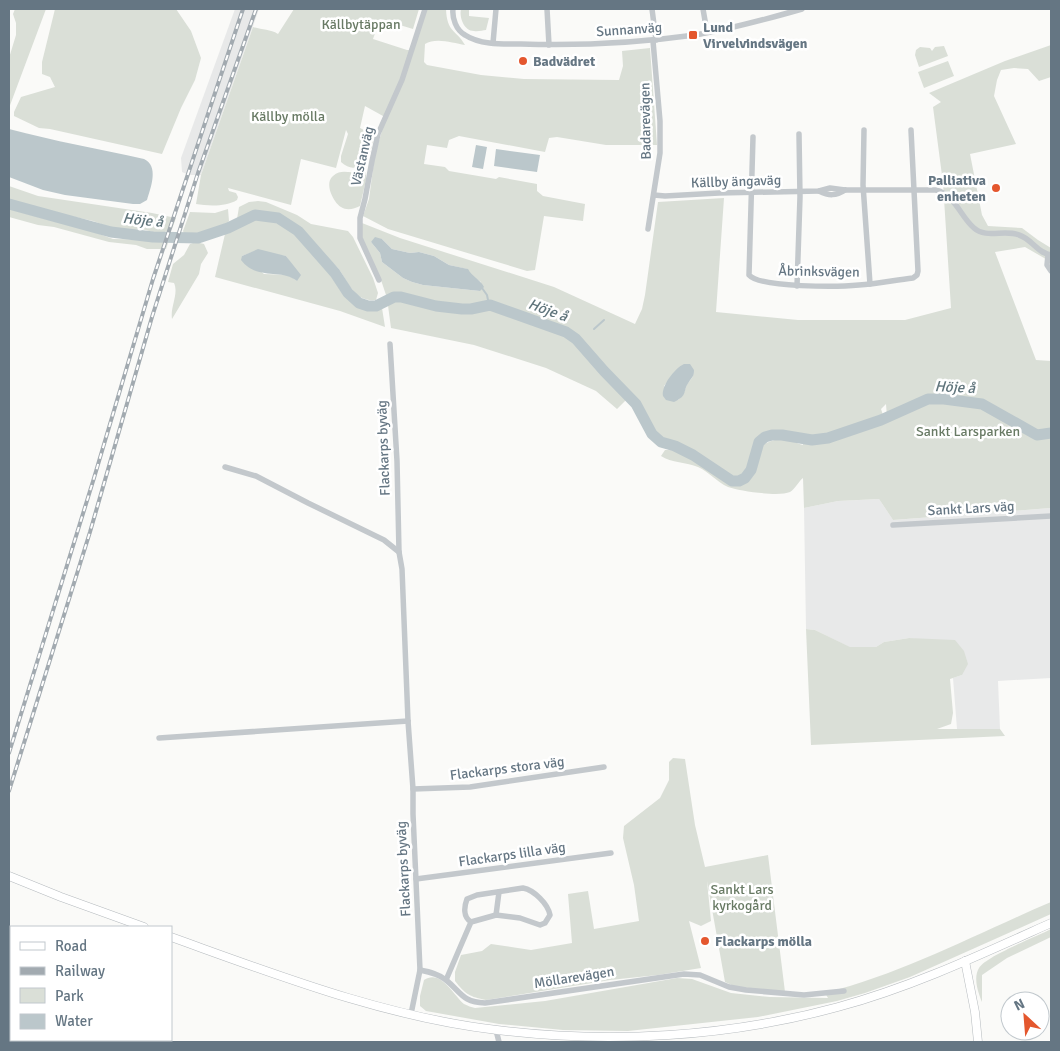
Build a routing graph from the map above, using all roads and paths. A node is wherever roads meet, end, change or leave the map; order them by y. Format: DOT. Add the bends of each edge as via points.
graph roads {
  1 [pos="425,9"];
  2 [pos="453,9"];
  3 [pos="496,9"];
  4 [pos="547,9"];
  5 [pos="652,9"];
  6 [pos="702,9"];
  7 [pos="802,9"];
  8 [pos="707,32"];
  9 [pos="654,40"];
  10 [pos="493,43"];
  11 [pos="549,45"];
  12 [pos="864,130"];
  13 [pos="911,130"];
  14 [pos="799,134"];
  15 [pos="754,137"];
  16 [pos="914,189"];
  17 [pos="863,190"];
  18 [pos="800,191"];
  19 [pos="751,192"];
  20 [pos="654,195"];
  21 [pos="648,229"];
  22 [pos="1050,255"];
  23 [pos="1051,271"];
  24 [pos="379,280"];
  25 [pos="870,284"];
  26 [pos="797,286"];
  27 [pos="390,344"];
  28 [pos="225,467"];
  29 [pos="1051,516"];
  30 [pos="893,525"];
  31 [pos="399,552"];
  32 [pos="408,721"];
  33 [pos="159,738"];
  34 [pos="604,767"];
  35 [pos="413,788"];
  36 [pos="611,853"];
  37 [pos="9,876"];
  38 [pos="416,880"];
  39 [pos="499,892"];
  40 [pos="496,915"];
  41 [pos="471,922"];
  42 [pos="1051,923"];
  43 [pos="141,926"];
  44 [pos="172,937"];
  45 [pos="965,961"];
  46 [pos="420,970"];
  47 [pos="446,980"];
  48 [pos="844,991"];
  49 [pos="411,1014"];
  50 [pos="496,1030"];
  51 [pos="499,1042"];
  52 [pos="978,1042"];
  1 -- 24 [label="street, Västanväg" via="402,80 378,134 360,218 360,238"];
  2 -- 10 [label="street, Sunnanväg" via="459,29 469,37"];
  3 -- 10 [label="street"];
  4 -- 11 [label="street"];
  5 -- 9 [label="street, Badarevägen"];
  6 -- 8 [label="street"];
  7 -- 8 [label="street, Sunnanväg"];
  8 -- 9 [label="street, Sunnanväg"];
  9 -- 11 [label="street, Sunnanväg"];
  9 -- 20 [label="street, Badarevägen" via="660,153"];
  10 -- 11 [label="street, Sunnanväg"];
  12 -- 17 [label="street"];
  13 -- 16 [label="street"];
  14 -- 18 [label="street"];
  15 -- 19 [label="street"];
  16 -- 17 [label="street, Källby ängaväg"];
  16 -- 22 [label="street, Källby ängaväg" via="943,192 975,230 988,234 1017,234"];
  16 -- 25 [label="street, Åbrinksvägen" via="917,275"];
  17 -- 18 [label="street, Källby ängaväg" via="830,188"];
  17 -- 25 [label="street"];
  18 -- 19 [label="street, Källby ängaväg"];
  18 -- 26 [label="street"];
  19 -- 20 [label="street, Källby ängaväg"];
  19 -- 26 [label="street, Åbrinksvägen" via="749,275 759,281"];
  20 -- 21 [label="street, Badarevägen"];
  22 -- 23 [label="street" via="1047,265"];
  25 -- 26 [label="street, Åbrinksvägen"];
  27 -- 31 [label="street, Flackarps byväg"];
  28 -- 31 [label="street" via="256,476 384,540"];
  29 -- 30 [label="street, Sankt Lars väg"];
  31 -- 32 [label="street, Flackarps byväg"];
  32 -- 33 [label="street"];
  32 -- 35 [label="street, Flackarps byväg"];
  34 -- 35 [label="street, Flackarps stora väg" via="470,787"];
  35 -- 38 [label="street, Flackarps byväg"];
  36 -- 38 [label="street, Flackarps lilla väg"];
  37 -- 43 [label="main road"];
  38 -- 46 [label="street, Flackarps byväg"];
  39 -- 40 [label="street"];
  39 -- 40 [label="street" via="528,889 545,904 550,915 540,925"];
  39 -- 41 [label="street" via="467,899 465,912"];
  40 -- 41 [label="street"];
  41 -- 47 [label="street"];
  42 -- 45 [label="main road"];
  44 -- 49 [label="main road" via="335,994"];
  45 -- 50 [label="main road" via="839,1006 741,1027 698,1033 617,1036 564,1036"];
  45 -- 52 [label="main road"];
  46 -- 47 [label="street, Möllarevägen"];
  46 -- 49 [label="street, Flackarps byväg"];
  47 -- 48 [label="street, Möllarevägen" via="467,1000 485,1003 684,974 700,975 746,990 794,994"];
  49 -- 50 [label="main road"];
  50 -- 51 [label="street"];
}
